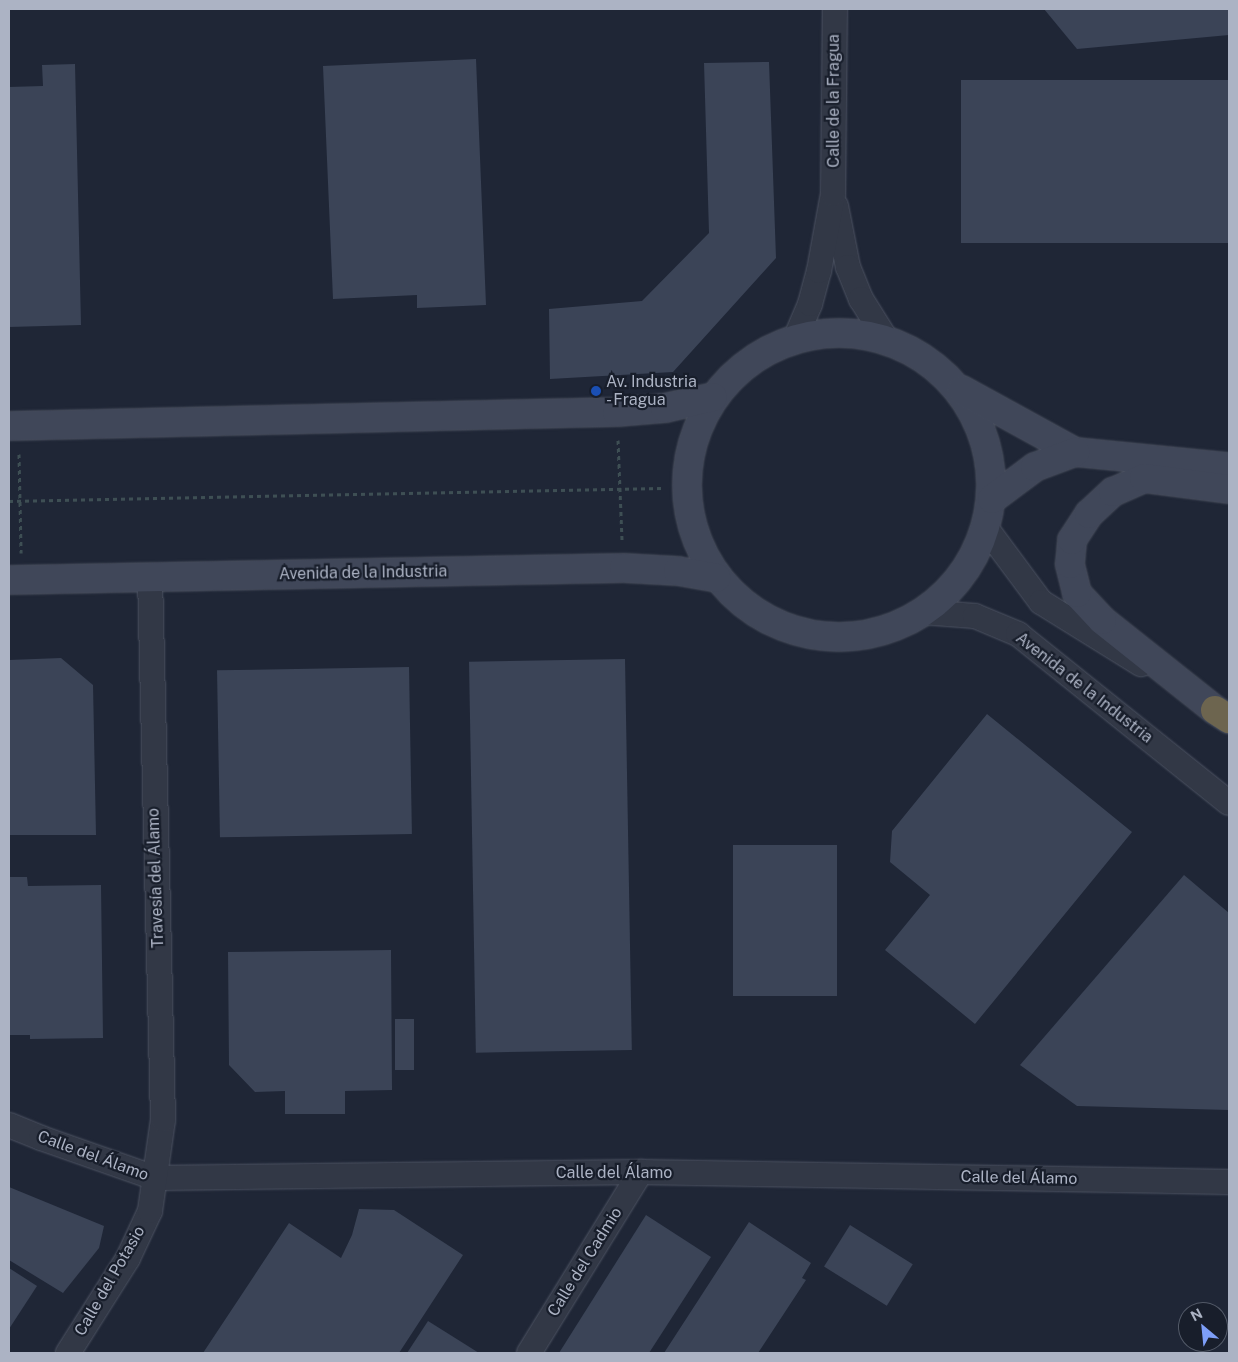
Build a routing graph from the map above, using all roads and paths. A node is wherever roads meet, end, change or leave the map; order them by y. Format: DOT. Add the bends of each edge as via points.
graph roads {
  1 [pos="835,9"];
  2 [pos="833,194"];
  3 [pos="796,337"];
  4 [pos="886,339"];
  5 [pos="958,388"];
  6 [pos="713,397"];
  7 [pos="617,412"];
  8 [pos="14,426"];
  9 [pos="1075,452"];
  10 [pos="1229,467"];
  11 [pos="663,488"];
  12 [pos="619,489"];
  13 [pos="1229,489"];
  14 [pos="992,499"];
  15 [pos="9,501"];
  16 [pos="20,501"];
  17 [pos="986,528"];
  18 [pos="624,568"];
  19 [pos="150,577"];
  20 [pos="716,578"];
  21 [pos="15,580"];
  22 [pos="922,612"];
  23 [pos="1222,714"];
  24 [pos="1229,803"];
  25 [pos="9,1125"];
  26 [pos="640,1172"];
  27 [pos="155,1178"];
  28 [pos="1229,1182"];
  29 [pos="68,1353"];
  30 [pos="529,1353"];
  1 -- 2 [label="street, Calle de la Fragua"];
  2 -- 3 [label="street, Calle de la Fragua" via="819,271"];
  2 -- 4 [label="street, Calle de la Fragua" via="848,267 861,299"];
  3 -- 4 [label="street" via="842,332"];
  3 -- 6 [label="street" via="749,360"];
  4 -- 5 [label="street" via="926,358"];
  5 -- 9 [label="street"];
  5 -- 14 [label="street" via="979,422 990,460"];
  6 -- 7 [label="street" via="665,408"];
  6 -- 20 [label="street" via="691,440 685,488 693,535"];
  7 -- 8 [label="street"];
  7 -- 12 [label="path"];
  8 -- 16 [label="path"];
  9 -- 10 [label="street"];
  9 -- 14 [label="street" via="1035,467"];
  11 -- 12 [label="path"];
  12 -- 16 [label="path"];
  12 -- 18 [label="path"];
  13 -- 23 [label="street" via="1144,478 1113,492 1089,514 1072,540 1070,564 1077,593 1102,620"];
  14 -- 17 [label="street"];
  15 -- 16 [label="path"];
  16 -- 21 [label="path"];
  17 -- 22 [label="street" via="969,566"];
  17 -- 23 [label="street" via="1041,602"];
  18 -- 19 [label="street, Avenida de la Industria"];
  18 -- 20 [label="street, Avenida de la Industria" via="678,571"];
  19 -- 21 [label="street, Avenida de la Industria"];
  19 -- 27 [label="street, Travesía del Álamo" via="163,1120"];
  20 -- 22 [label="street" via="753,613 791,631 850,638 887,628"];
  22 -- 24 [label="street, Avenida de la Industria" via="975,616 1018,634"];
  25 -- 27 [label="street, Calle del Álamo"];
  26 -- 27 [label="street, Calle del Álamo"];
  26 -- 28 [label="street, Calle del Álamo"];
  26 -- 30 [label="street, Calle del Cadmio"];
  27 -- 29 [label="street, Calle del Potasio" via="150,1211 128,1258"];
}
